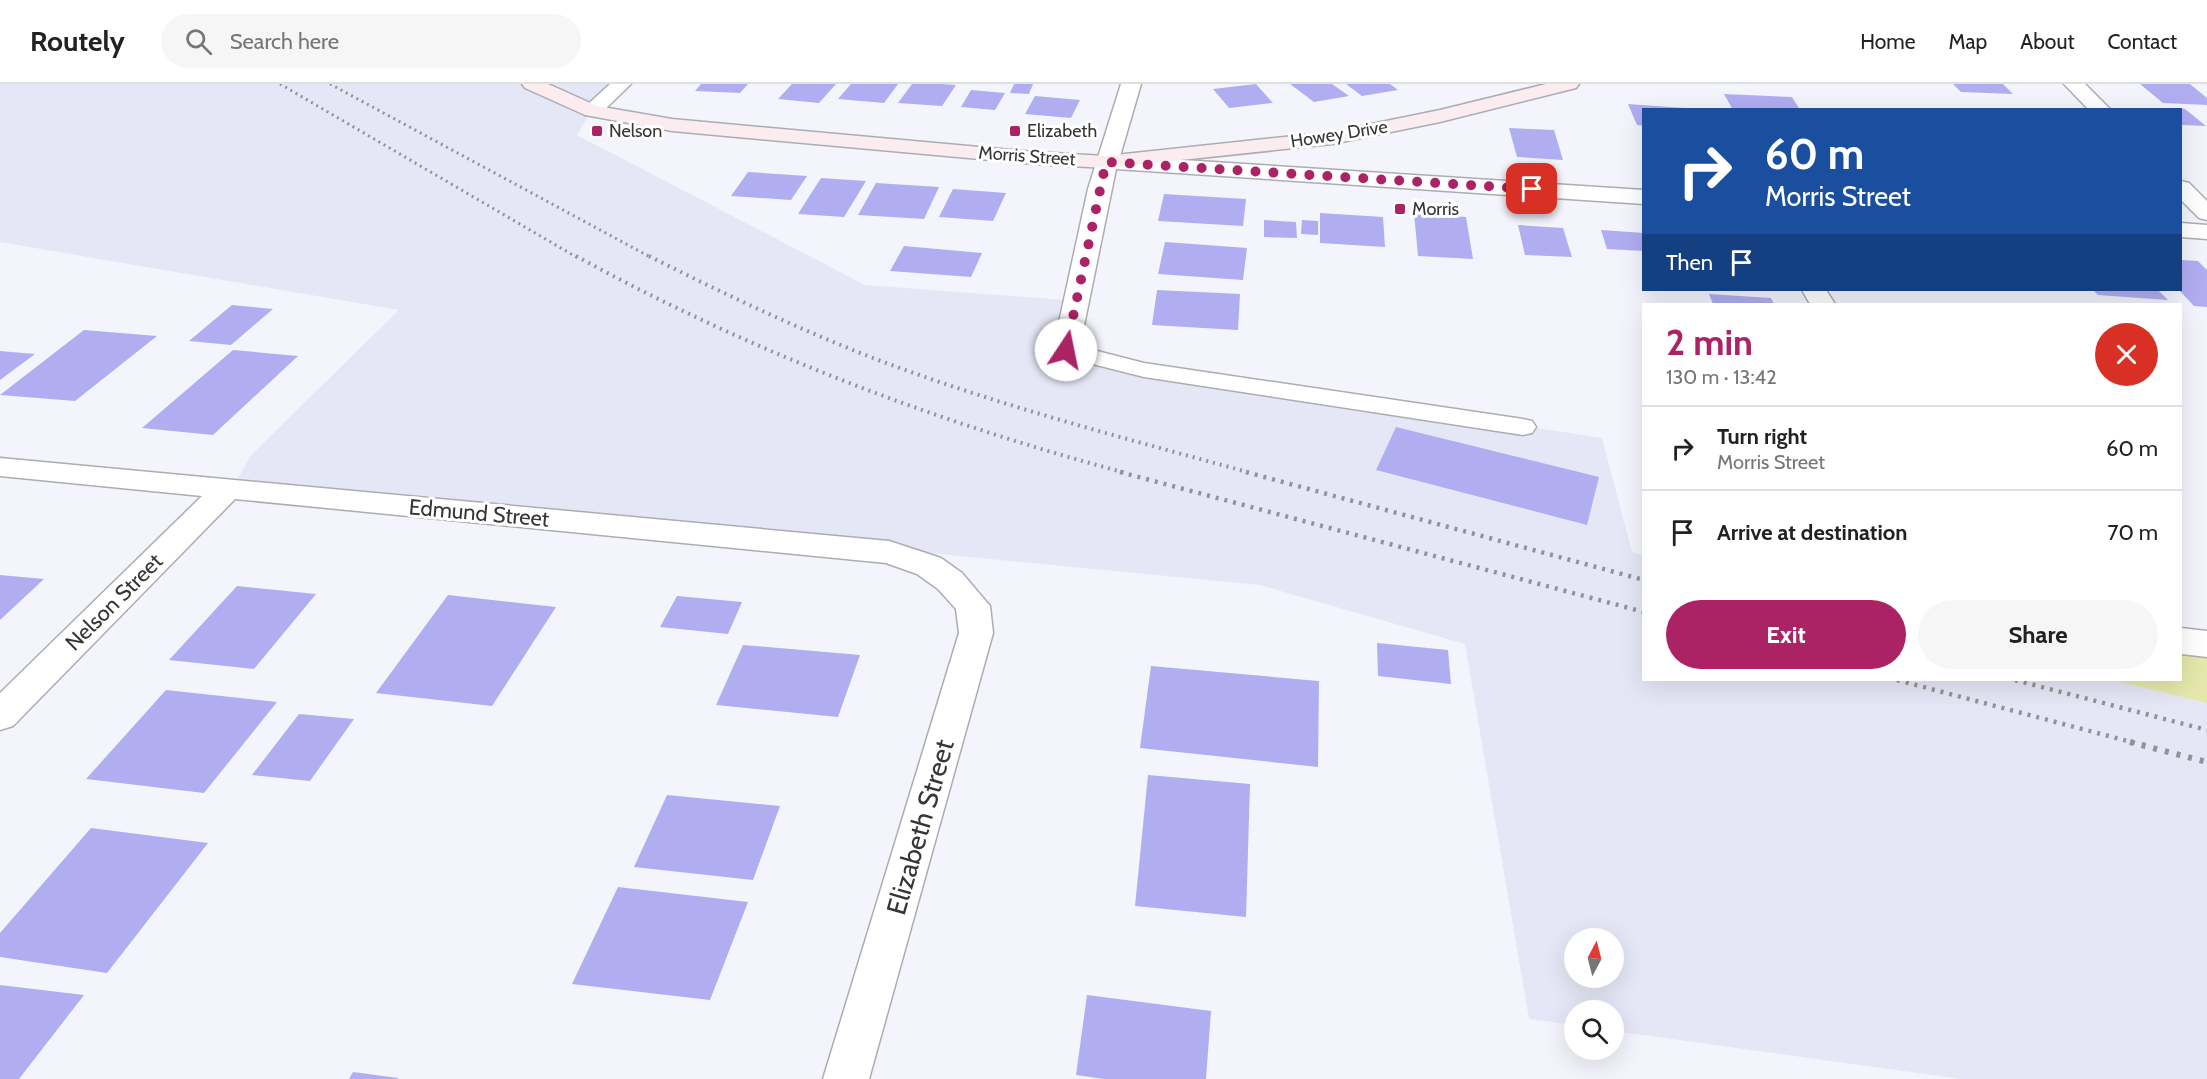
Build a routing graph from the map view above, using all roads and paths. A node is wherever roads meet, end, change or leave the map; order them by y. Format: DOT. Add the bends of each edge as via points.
graph roads {
  1 [pos="532,84"];
  2 [pos="621,84"];
  3 [pos="1131,84"];
  4 [pos="1569,84"];
  5 [pos="2074,84"];
  6 [pos="2099,108"];
  7 [pos="592,111"];
  8 [pos="1106,162"];
  9 [pos="2182,189"];
  10 [pos="1642,196"];
  11 [pos="2207,213"];
  12 [pos="2182,231"];
  13 [pos="2207,232"];
  14 [pos="1066,350"];
  15 [pos="1523,428"];
  16 [pos="0,467"];
  17 [pos="228,488"];
  18 [pos="951,581"];
  19 [pos="2182,641"];
  20 [pos="2207,644"];
  21 [pos="0,716"];
  22 [pos="846,1079"];
  1 -- 7 [label="street, Morris Street"];
  2 -- 7 [label="street"];
  3 -- 8 [label="street"];
  4 -- 8 [label="street, Howey Drive" via="1332,138"];
  5 -- 6 [label="street"];
  7 -- 8 [label="street, Morris Street" via="672,125"];
  8 -- 10 [label="street, Morris Street"];
  8 -- 14 [label="street"];
  9 -- 11 [label="street"];
  12 -- 13 [label="street"];
  14 -- 15 [label="lane" via="1144,370"];
  16 -- 17 [label="street, Edmund Street"];
  17 -- 18 [label="street, Edmund Street" via="889,552 929,566"];
  17 -- 21 [label="street, Nelson Street"];
  18 -- 22 [label="street, Elizabeth Street" via="973,606 976,633"];
  19 -- 20 [label="street"];
}
